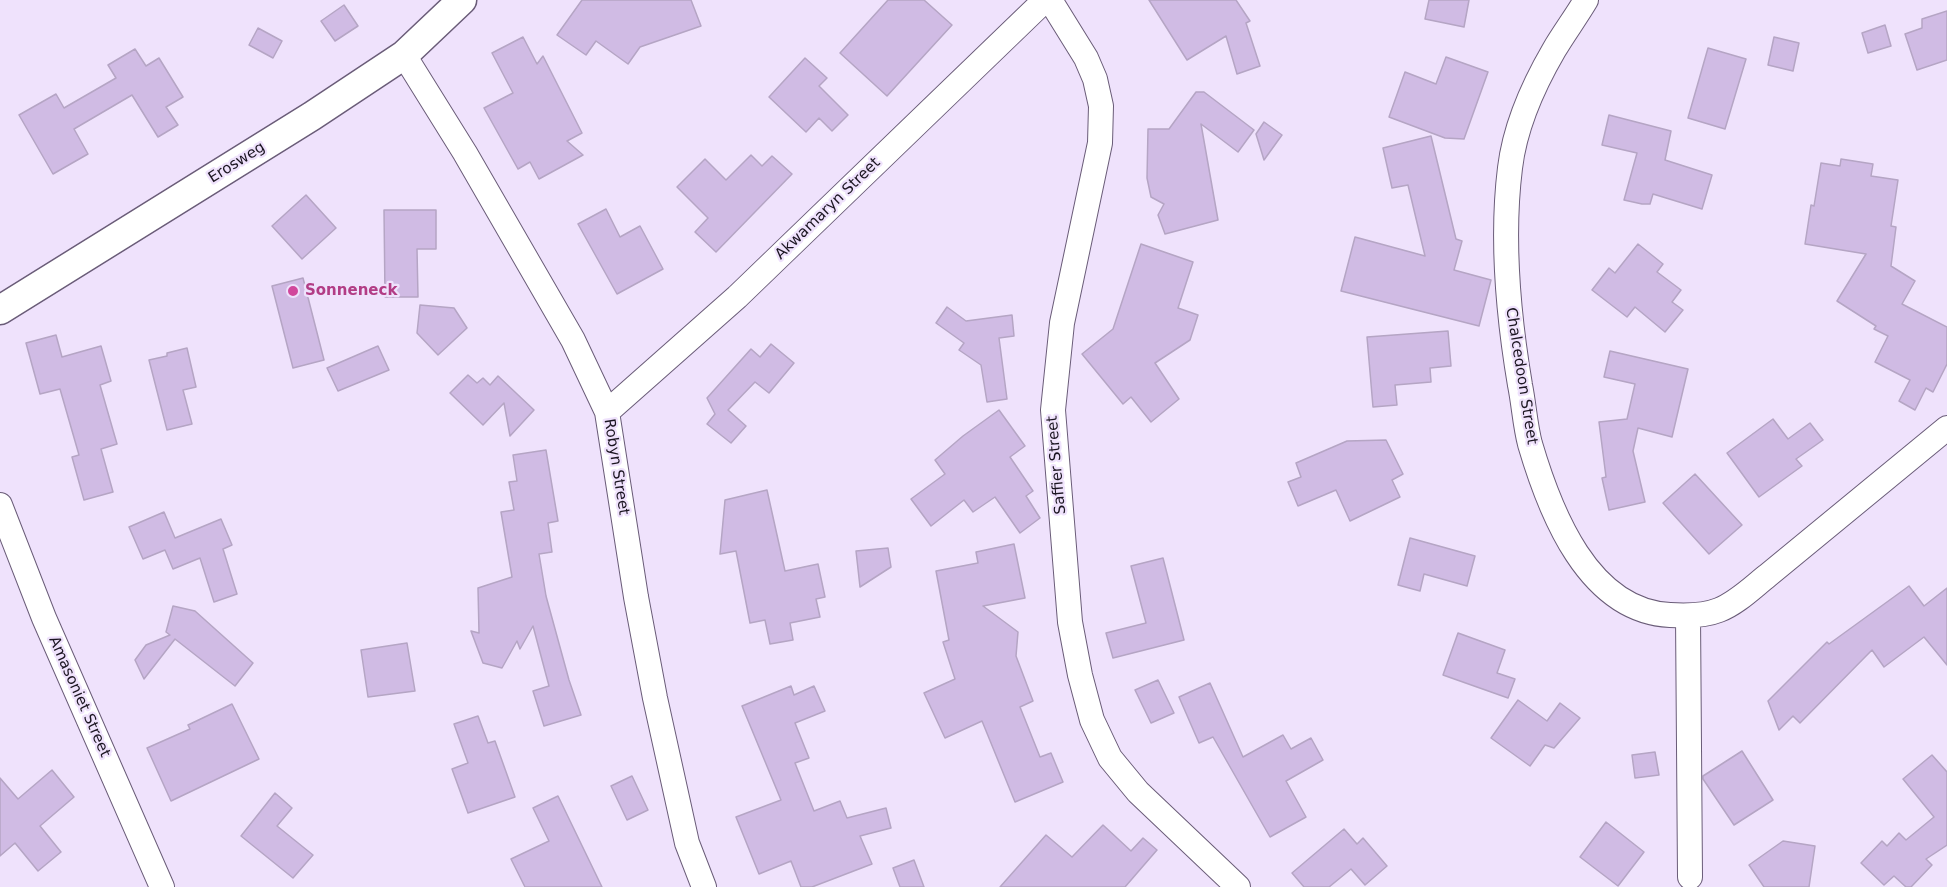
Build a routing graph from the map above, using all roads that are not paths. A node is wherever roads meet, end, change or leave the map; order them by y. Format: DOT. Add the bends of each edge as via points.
graph roads {
  1 [pos="462,0"];
  2 [pos="1045,0"];
  3 [pos="1050,0"];
  4 [pos="1586,0"];
  5 [pos="404,55"];
  6 [pos="0,310"];
  7 [pos="607,412"];
  8 [pos="1947,428"];
  9 [pos="0,505"];
  10 [pos="1688,616"];
  11 [pos="1690,877"];
  12 [pos="162,887"];
  13 [pos="704,887"];
  14 [pos="1238,887"];
  1 -- 5 [label="street, Erosweg"];
  2 -- 7 [label="street, Akwamaryn Street" via="737,297"];
  3 -- 14 [label="street, Saffier Street" via="1086,58 1101,106 1100,143 1062,323 1053,410 1070,622 1080,675 1092,720 1110,758 1138,792"];
  4 -- 10 [label="street, Chalcedoon Street" via="1533,90 1510,166 1508,282 1512,337 1529,442 1559,521 1602,587 1624,603 1652,614"];
  5 -- 6 [label="street, Erosweg"];
  5 -- 7 [label="street, Robyn Street" via="573,340"];
  7 -- 13 [label="street, Robyn Street" via="655,698 687,843"];
  8 -- 10 [label="street, Chalcedoon Street" via="1741,597 1720,610"];
  9 -- 12 [label="street, Amasoniet Street" via="44,618"];
  10 -- 11 [label="street"];
}
